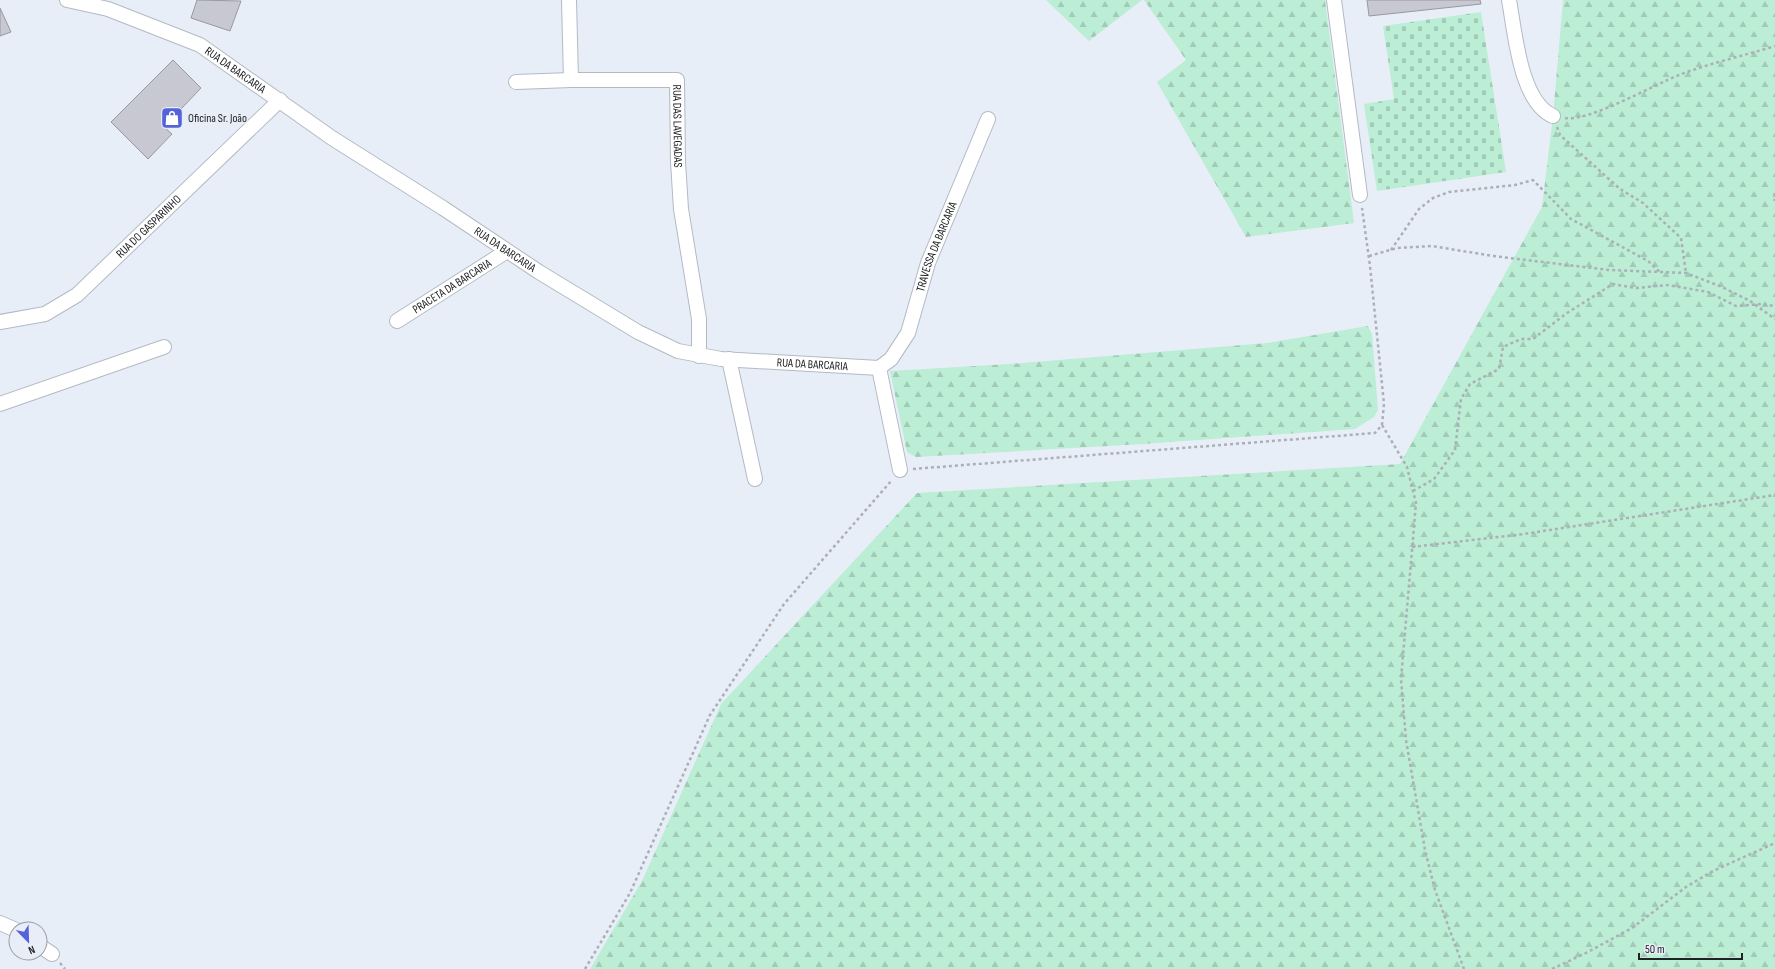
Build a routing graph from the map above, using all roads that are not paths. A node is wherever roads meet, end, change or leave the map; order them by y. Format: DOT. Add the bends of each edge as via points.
graph roads {
  1 [pos="67,0"];
  2 [pos="569,0"];
  3 [pos="1334,0"];
  4 [pos="1509,0"];
  5 [pos="571,80"];
  6 [pos="516,82"];
  7 [pos="280,100"];
  8 [pos="1553,116"];
  9 [pos="988,119"];
  10 [pos="1360,196"];
  11 [pos="507,251"];
  12 [pos="397,321"];
  13 [pos="0,322"];
  14 [pos="164,347"];
  15 [pos="699,356"];
  16 [pos="729,359"];
  17 [pos="879,368"];
  18 [pos="0,404"];
  19 [pos="900,470"];
  20 [pos="755,479"];
  21 [pos="48,951"];
  22 [pos="52,954"];
  1 -- 7 [label="street, RUA DA BARCARIA" via="108,9 200,45"];
  2 -- 5 [label="street"];
  3 -- 10 [label="street"];
  4 -- 8 [label="street" via="1524,79 1535,102"];
  5 -- 6 [label="street"];
  5 -- 15 [label="street, RUA DAS LAVEGADAS" via="677,80 681,209 699,319"];
  7 -- 11 [label="street, RUA DA BARCARIA" via="332,138"];
  7 -- 13 [label="street, RUA DO GASPARINHO" via="77,295 45,314"];
  9 -- 17 [label="street, TRAVESSA DA BARCARIA" via="928,263 908,333 891,359"];
  11 -- 12 [label="street, PRACETA DA BARCARIA"];
  11 -- 15 [label="street, RUA DA BARCARIA" via="638,332 678,351"];
  14 -- 18 [label="street"];
  15 -- 16 [label="street, RUA DA BARCARIA"];
  16 -- 17 [label="street, RUA DA BARCARIA"];
  16 -- 20 [label="street"];
  17 -- 19 [label="street"];
  21 -- 22 [label="street"];
}
